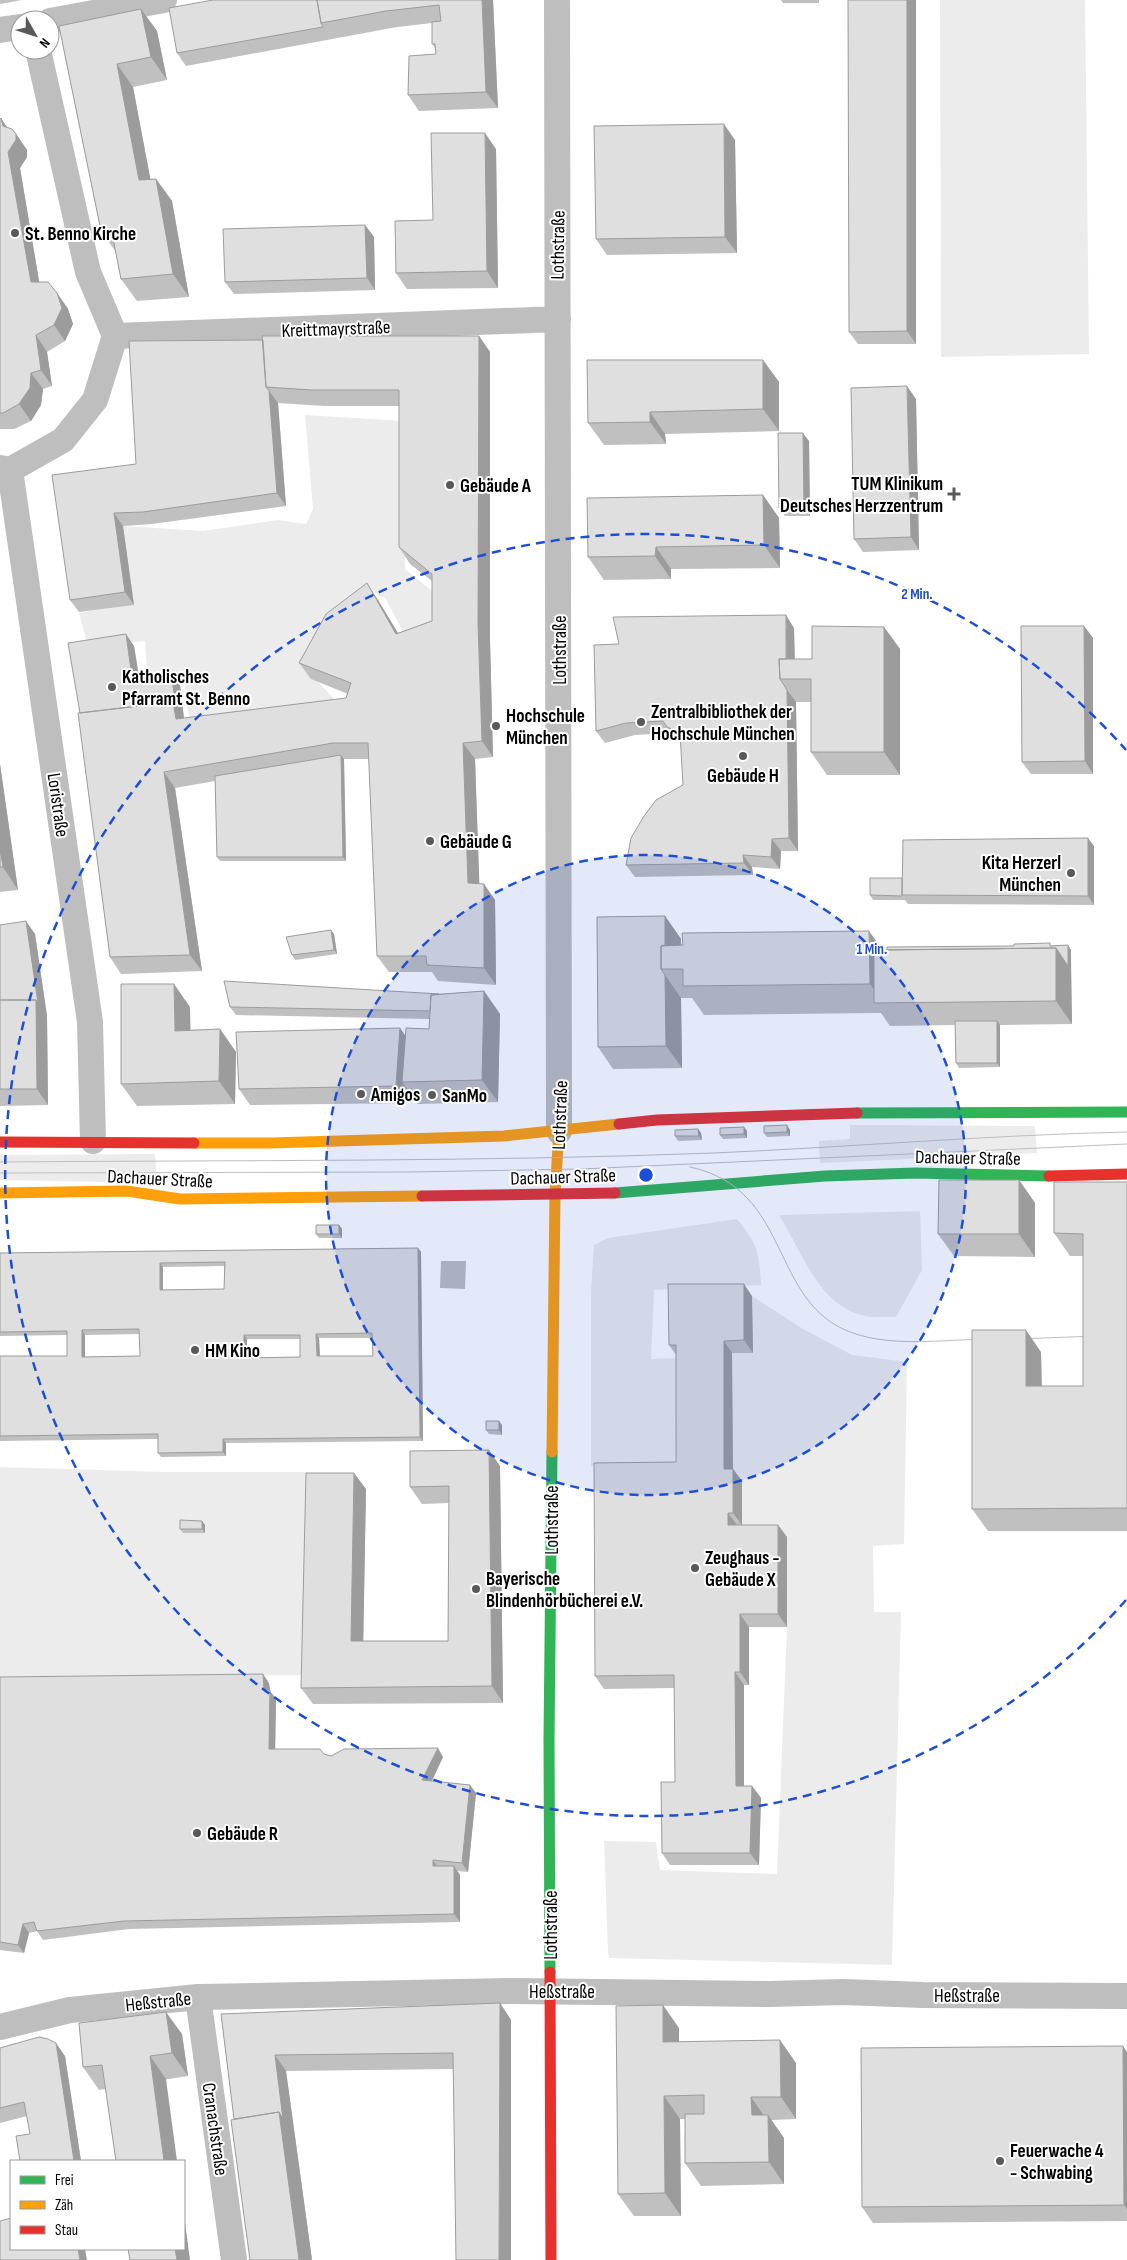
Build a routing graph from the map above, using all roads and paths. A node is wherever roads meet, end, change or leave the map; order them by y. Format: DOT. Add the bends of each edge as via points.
graph roads {
  1 [pos="164,0"];
  2 [pos="557,0"];
  3 [pos="60,19"];
  4 [pos="39,60"];
  5 [pos="558,319"];
  6 [pos="115,336"];
  7 [pos="5,469"];
  8 [pos="1127,1112"];
  9 [pos="559,1131"];
  10 [pos="93,1141"];
  11 [pos="0,1142"];
  12 [pos="1127,1174"];
  13 [pos="0,1193"];
  14 [pos="555,1194"];
  15 [pos="550,1992"];
  16 [pos="1127,1996"];
  17 [pos="198,1997"];
  18 [pos="0,2026"];
  19 [pos="234,2260"];
  20 [pos="551,2260"];
  1 -- 3 [label="street"];
  2 -- 5 [label="street, Lothstraße"];
  4 -- 6 [label="street" via="44,115 88,272"];
  5 -- 6 [label="street, Kreittmayrstraße"];
  5 -- 9 [label="street, Lothstraße"];
  6 -- 7 [label="street" via="95,400 63,440"];
  7 -- 10 [label="street, Loristraße" via="90,1022"];
  8 -- 9 [label="main road, Dachauer Straße" via="764,1115 657,1120"];
  9 -- 10 [label="main road, Dachauer Straße" via="504,1136 271,1143"];
  9 -- 14 [label="main road, Lothstraße"];
  10 -- 11 [label="main road, Dachauer Straße"];
  12 -- 14 [label="main road, Dachauer Straße" via="855,1174 684,1188"];
  13 -- 14 [label="main road, Dachauer Straße" via="127,1192 180,1198"];
  14 -- 15 [label="main road, Lothstraße" via="549,1713"];
  15 -- 16 [label="street, Heßstraße"];
  15 -- 17 [label="street, Heßstraße"];
  15 -- 20 [label="main road, Lothstraße"];
  17 -- 18 [label="street, Heßstraße" via="70,2010"];
  17 -- 19 [label="street, Cranachstraße"];
}
